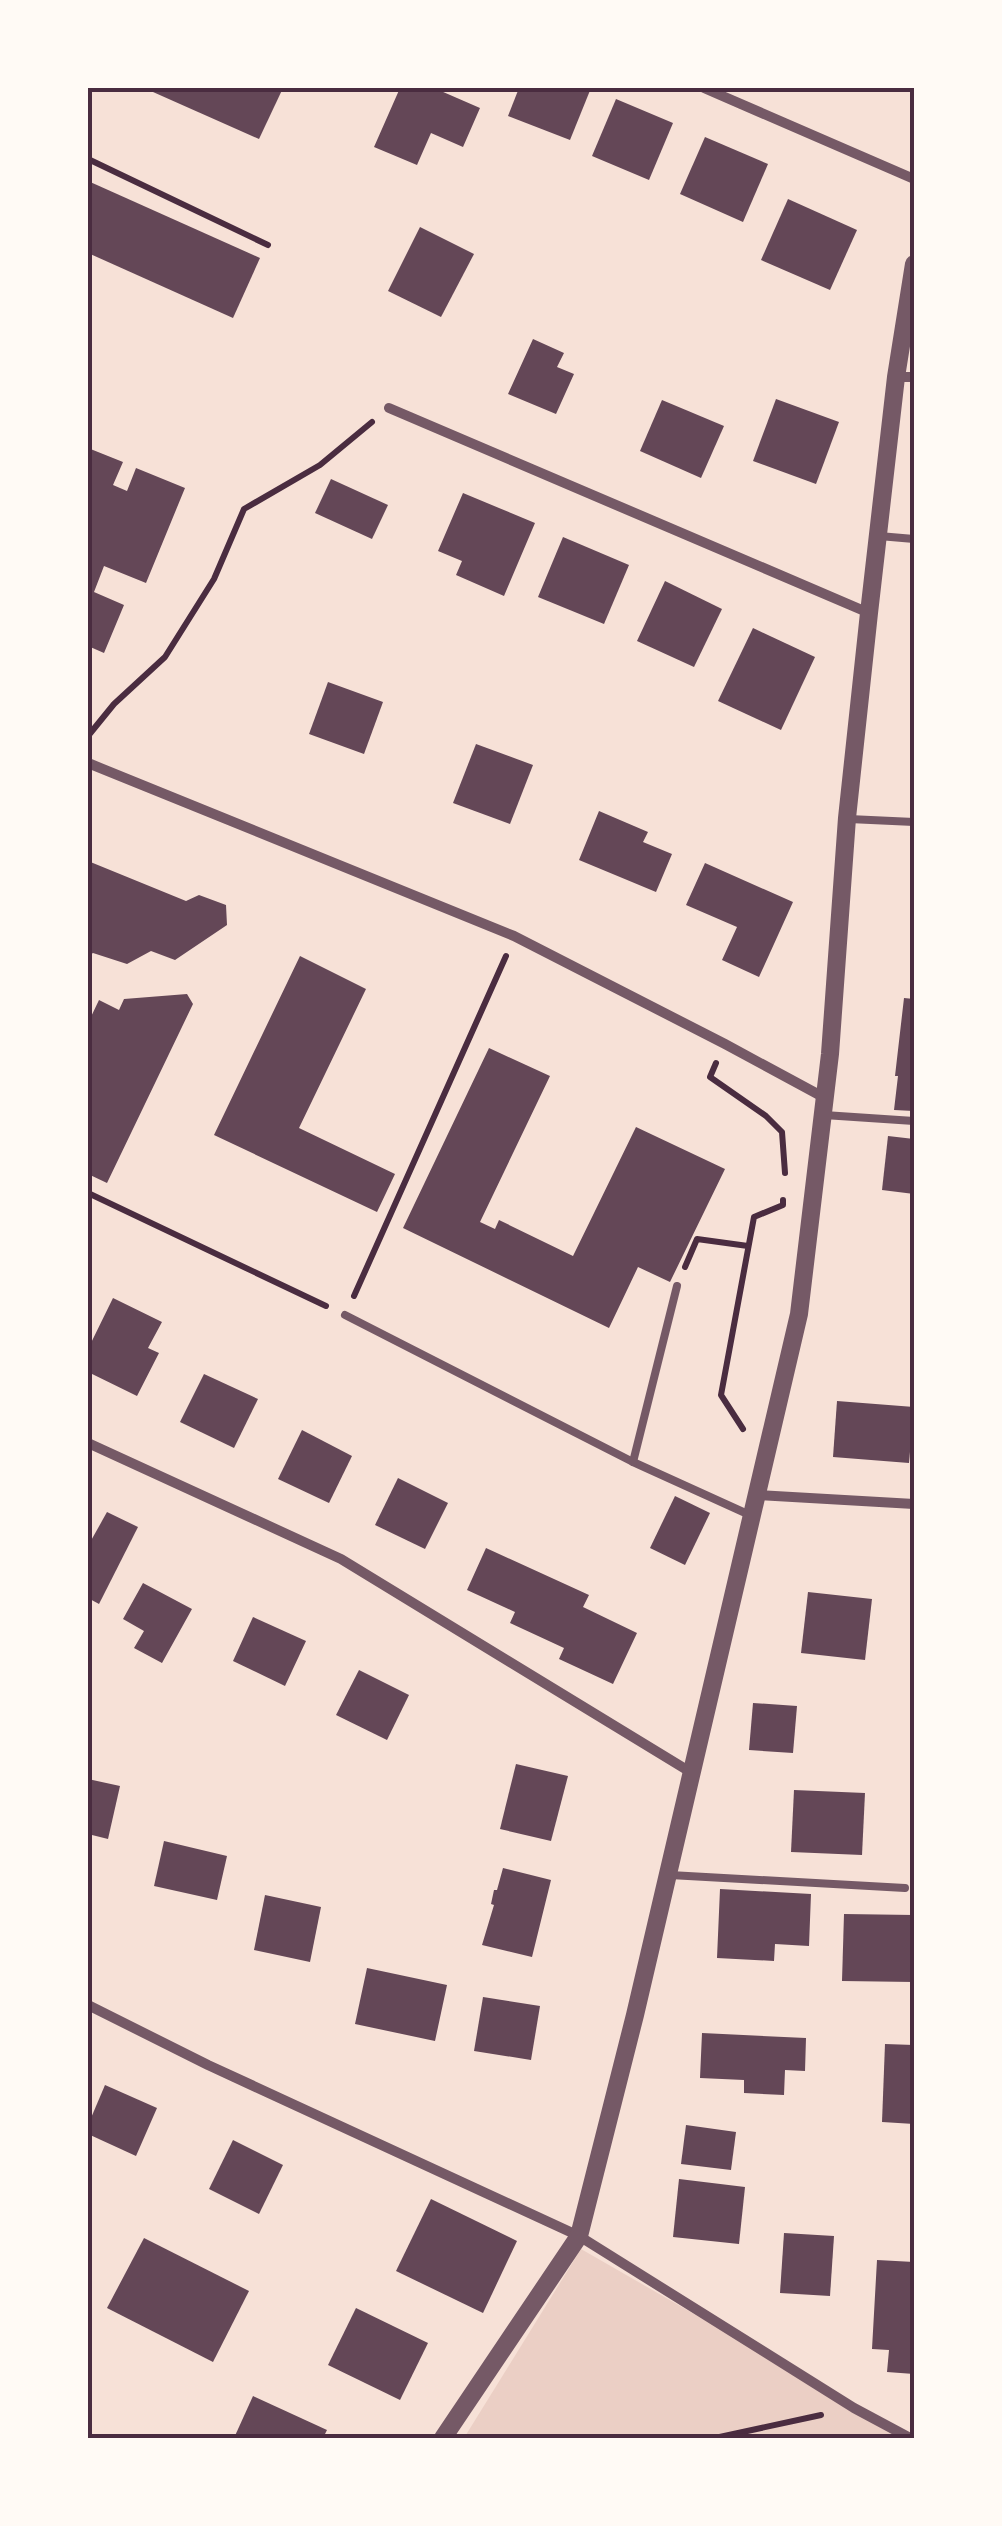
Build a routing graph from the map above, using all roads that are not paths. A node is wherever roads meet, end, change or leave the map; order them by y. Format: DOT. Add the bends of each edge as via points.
graph roads {
  1 [pos="704,88"];
  2 [pos="914,180"];
  3 [pos="914,264"];
  4 [pos="905,377"];
  5 [pos="389,408"];
  6 [pos="878,536"];
  7 [pos="914,540"];
  8 [pos="869,613"];
  9 [pos="88,763"];
  10 [pos="847,818"];
  11 [pos="914,822"];
  12 [pos="824,1107"];
  13 [pos="914,1121"];
  14 [pos="676,1286"];
  15 [pos="345,1315"];
  16 [pos="88,1442"];
  17 [pos="633,1462"];
  18 [pos="756,1494"];
  19 [pos="914,1504"];
  20 [pos="752,1516"];
  21 [pos="692,1773"];
  22 [pos="668,1875"];
  23 [pos="906,1888"];
  24 [pos="88,2005"];
  25 [pos="579,2236"];
  26 [pos="444,2438"];
  27 [pos="910,2438"];
  1 -- 2 [label="street"];
  3 -- 4 [label="street"];
  4 -- 6 [label="street"];
  5 -- 8 [label="street"];
  6 -- 7 [label="lane"];
  6 -- 8 [label="street"];
  8 -- 10 [label="street"];
  9 -- 12 [label="street" via="514,936 726,1044"];
  10 -- 11 [label="lane"];
  10 -- 12 [label="street"];
  12 -- 13 [label="lane"];
  12 -- 18 [label="street" via="798,1314"];
  14 -- 17 [label="lane"];
  15 -- 17 [label="lane"];
  16 -- 21 [label="street" via="341,1559"];
  17 -- 20 [label="lane"];
  18 -- 19 [label="street"];
  18 -- 20 [label="street"];
  20 -- 21 [label="street"];
  21 -- 22 [label="street"];
  22 -- 23 [label="lane"];
  22 -- 25 [label="street"];
  24 -- 25 [label="street"];
  25 -- 26 [label="street"];
  25 -- 27 [label="street"];
}
